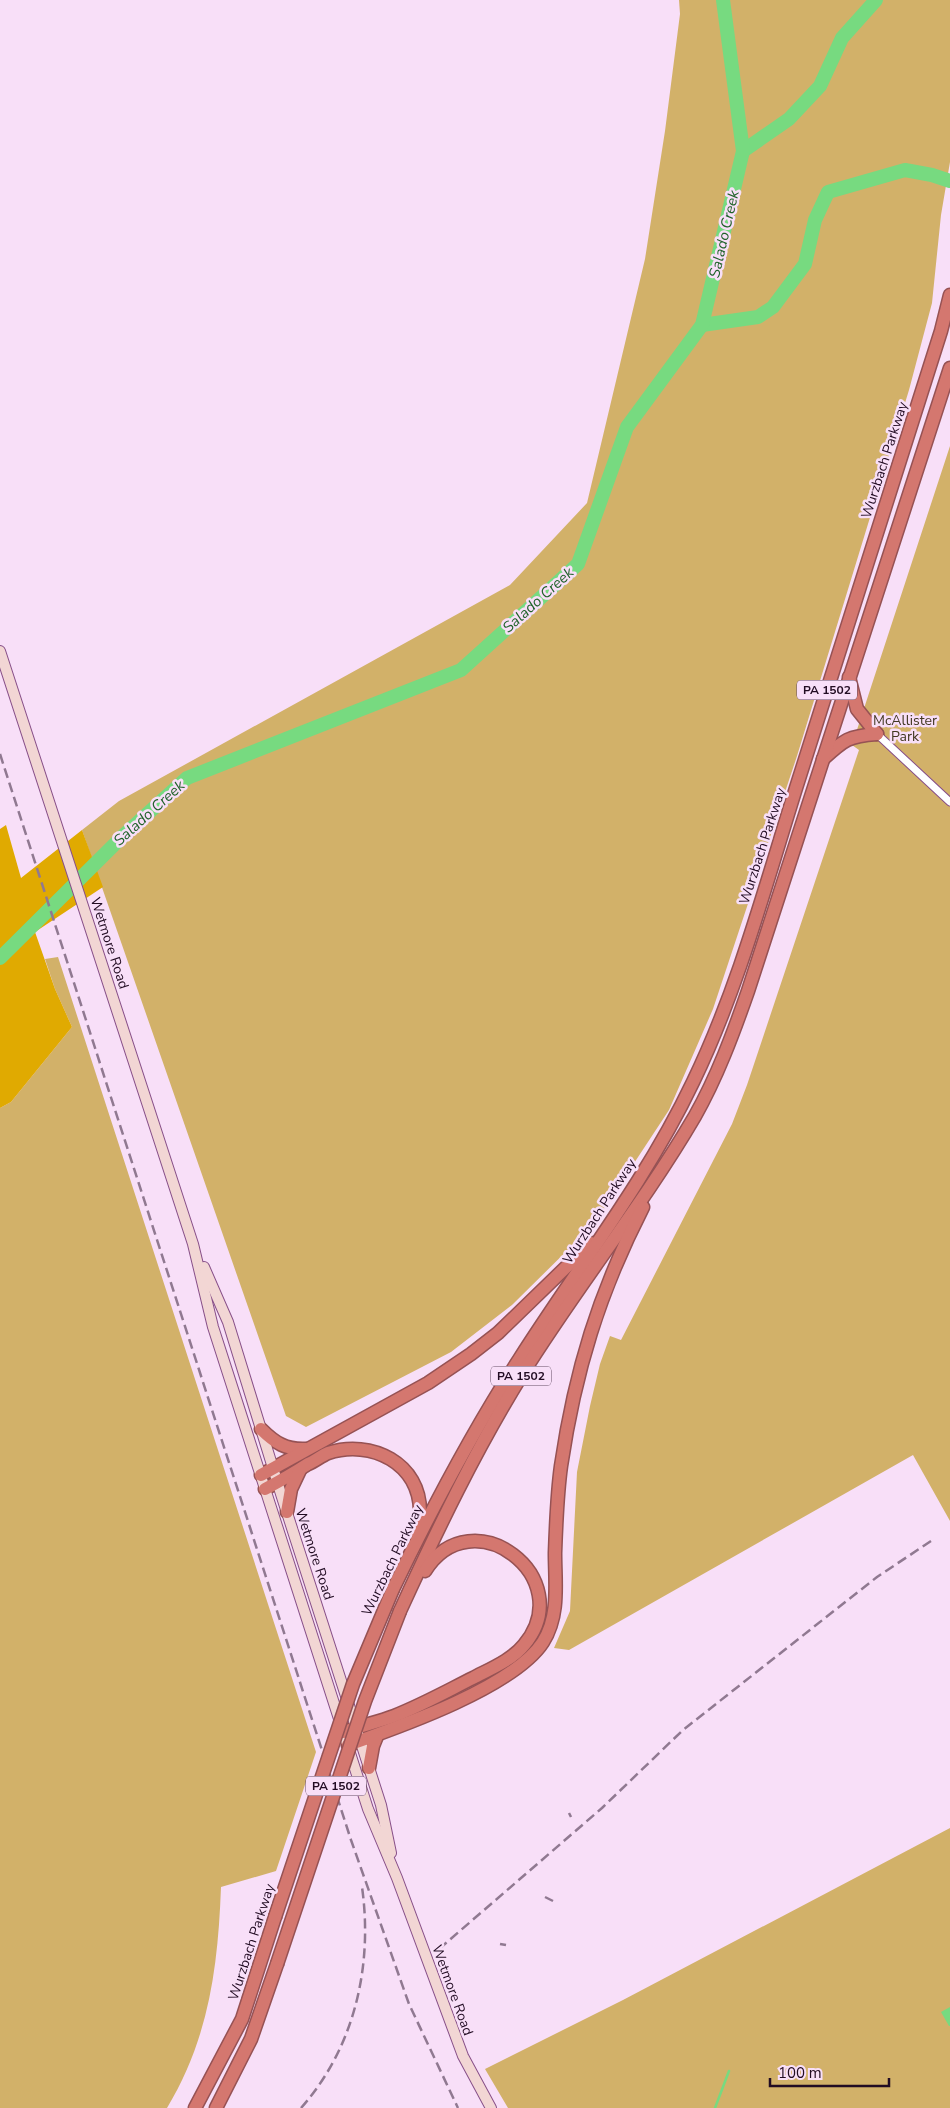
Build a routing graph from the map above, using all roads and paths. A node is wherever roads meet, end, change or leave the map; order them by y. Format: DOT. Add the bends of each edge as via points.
graph roads {
  1 [pos="950,295"];
  2 [pos="950,368"];
  3 [pos="0,651"];
  4 [pos="849,676"];
  5 [pos="877,734"];
  6 [pos="822,760"];
  7 [pos="950,802"];
  8 [pos="670,1157"];
  9 [pos="613,1219"];
  10 [pos="193,1244"];
  11 [pos="261,1429"];
  12 [pos="309,1449"];
  13 [pos="273,1469"];
  14 [pos="300,1469"];
  15 [pos="261,1475"];
  16 [pos="277,1482"];
  17 [pos="265,1489"];
  18 [pos="287,1512"];
  19 [pos="416,1542"];
  20 [pos="400,1611"];
  21 [pos="346,1699"];
  22 [pos="389,1718"];
  23 [pos="349,1730"];
  24 [pos="377,1736"];
  25 [pos="354,1743"];
  26 [pos="369,1768"];
  27 [pos="397,1878"];
  28 [pos="195,2108"];
  29 [pos="216,2108"];
  30 [pos="491,2108"];
  1 -- 9 [label="highway, Wurzbach Parkway / PA 1502" via="734,982 715,1033 677,1115"];
  2 -- 4 [label="highway, Wurzbach Parkway / PA 1502"];
  3 -- 10 [label="main road, Wetmore Road"];
  4 -- 5 [label="highway" via="857,709"];
  4 -- 6 [label="highway, Wurzbach Parkway / PA 1502"];
  5 -- 6 [label="highway" via="854,736"];
  5 -- 7 [label="street"];
  6 -- 8 [label="highway, Wurzbach Parkway / PA 1502" via="737,1023 710,1086"];
  8 -- 20 [label="highway, Wurzbach Parkway / PA 1502" via="523,1373 439,1525"];
  8 -- 24 [label="highway" via="610,1278 584,1351 561,1466 557,1500 555,1603 544,1641 528,1659 496,1681"];
  9 -- 12 [label="highway" via="555,1280 471,1354 428,1383"];
  9 -- 19 [label="highway, Wurzbach Parkway / PA 1502" via="519,1359 471,1439"];
  10 -- 11 [label="main road, Wetmore Road" via="228,1322"];
  10 -- 15 [label="main road, Wetmore Road" via="213,1327"];
  11 -- 12 [label="highway" via="283,1447"];
  11 -- 13 [label="main road, Wetmore Road"];
  12 -- 13 [label="highway"];
  13 -- 15 [label="highway"];
  13 -- 16 [label="main road, Wetmore Road"];
  14 -- 16 [label="highway"];
  14 -- 18 [label="highway" via="291,1488"];
  14 -- 19 [label="highway" via="326,1454 351,1448 375,1452 395,1461 409,1474 418,1497 420,1512"];
  15 -- 17 [label="main road, Wetmore Road"];
  16 -- 17 [label="highway"];
  16 -- 18 [label="main road, Wetmore Road"];
  17 -- 23 [label="main road, Wetmore Road"];
  18 -- 21 [label="main road, Wetmore Road"];
  19 -- 28 [label="highway, Wurzbach Parkway / PA 1502, bridge" via="353,1684 242,2019"];
  20 -- 22 [label="highway" via="433,1559 452,1545 474,1541 497,1546 523,1561 531,1572 540,1598 532,1632 519,1651 492,1668"];
  20 -- 29 [label="highway, Wurzbach Parkway / PA 1502, bridge" via="365,1701 251,2040"];
  21 -- 22 [label="highway" via="360,1711"];
  21 -- 23 [label="main road, Wetmore Road"];
  22 -- 23 [label="highway"];
  23 -- 25 [label="main road, Wetmore Road"];
  24 -- 25 [label="highway"];
  24 -- 26 [label="highway"];
  25 -- 26 [label="main road, Wetmore Road"];
  25 -- 27 [label="main road, Wetmore Road" via="368,1809"];
  26 -- 27 [label="main road, Wetmore Road" via="381,1805"];
  27 -- 30 [label="main road, Wetmore Road" via="463,2056"];
}
